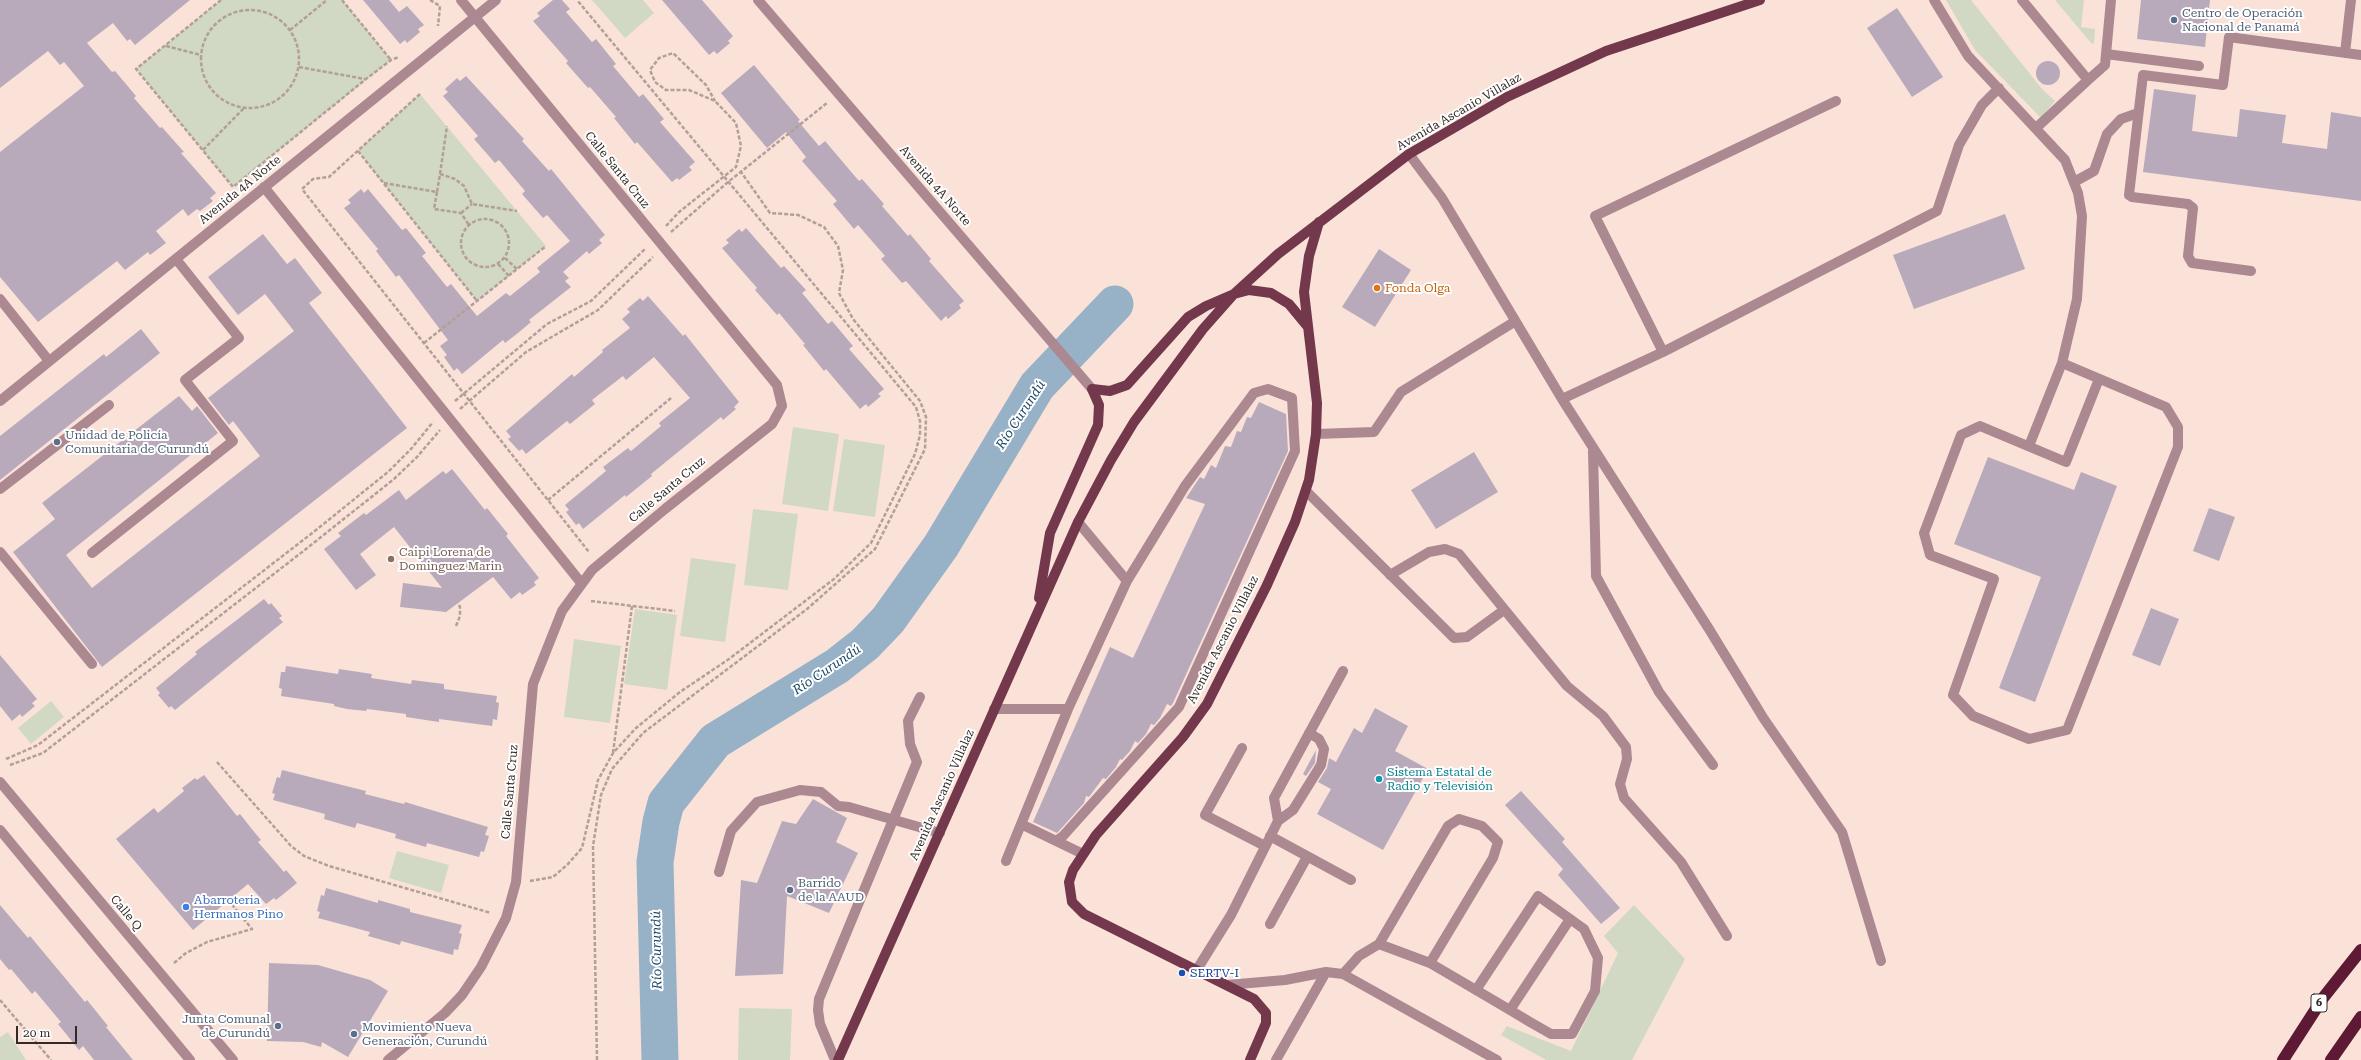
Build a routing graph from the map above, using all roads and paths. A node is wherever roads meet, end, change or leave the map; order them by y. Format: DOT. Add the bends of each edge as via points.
graph roads {
  1 [pos="222,0"];
  2 [pos="327,0"];
  3 [pos="342,0"];
  4 [pos="430,0"];
  5 [pos="461,0"];
  6 [pos="496,0"];
  7 [pos="758,0"];
  8 [pos="1760,0"];
  9 [pos="1934,0"];
  10 [pos="2022,0"];
  11 [pos="2111,0"];
  12 [pos="2351,0"];
  13 [pos="475,17"];
  14 [pos="438,29"];
  15 [pos="290,30"];
  16 [pos="165,46"];
  17 [pos="2345,53"];
  18 [pos="2106,54"];
  19 [pos="201,55"];
  20 [pos="2361,55"];
  21 [pos="403,56"];
  22 [pos="391,60"];
  23 [pos="2199,66"];
  24 [pos="299,67"];
  25 [pos="366,79"];
  26 [pos="2088,80"];
  27 [pos="1999,88"];
  28 [pos="420,94"];
  29 [pos="838,94"];
  30 [pos="1836,100"];
  31 [pos="245,107"];
  32 [pos="2138,113"];
  33 [pos="447,126"];
  34 [pos="2036,128"];
  35 [pos="203,150"];
  36 [pos="358,151"];
  37 [pos="1409,154"];
  38 [pos="741,172"];
  39 [pos="440,174"];
  40 [pos="2074,182"];
  41 [pos="383,183"];
  42 [pos="264,187"];
  43 [pos="437,192"];
  44 [pos="472,204"];
  45 [pos="517,211"];
  46 [pos="461,213"];
  47 [pos="1319,222"];
  48 [pos="469,225"];
  49 [pos="546,246"];
  50 [pos="663,246"];
  51 [pos="505,258"];
  52 [pos="176,259"];
  53 [pos="498,264"];
  54 [pos="517,269"];
  55 [pos="2251,271"];
  56 [pos="509,276"];
  57 [pos="1234,294"];
  58 [pos="0,299"];
  59 [pos="477,301"];
  60 [pos="1514,322"];
  61 [pos="1308,327"];
  62 [pos="424,344"];
  63 [pos="1663,352"];
  64 [pos="49,361"];
  65 [pos="2062,363"];
  66 [pos="2099,378"];
  67 [pos="1092,389"];
  68 [pos="671,398"];
  69 [pos="1562,399"];
  70 [pos="0,401"];
  71 [pos="470,401"];
  72 [pos="110,405"];
  73 [pos="450,419"];
  74 [pos="1316,434"];
  75 [pos="2029,446"];
  76 [pos="1593,448"];
  77 [pos="0,489"];
  78 [pos="1306,491"];
  79 [pos="548,500"];
  80 [pos="1078,522"];
  81 [pos="0,552"];
  82 [pos="589,552"];
  83 [pos="92,554"];
  84 [pos="1390,575"];
  85 [pos="1127,581"];
  86 [pos="582,584"];
  87 [pos="591,601"];
  88 [pos="458,603"];
  89 [pos="632,606"];
  90 [pos="1038,610"];
  91 [pos="1504,610"];
  92 [pos="675,612"];
  93 [pos="456,626"];
  94 [pos="92,664"];
  95 [pos="1343,672"];
  96 [pos="920,697"];
  97 [pos="994,709"];
  98 [pos="1068,709"];
  99 [pos="1309,733"];
  100 [pos="1242,748"];
  101 [pos="613,753"];
  102 [pos="217,762"];
  103 [pos="10,765"];
  104 [pos="1713,765"];
  105 [pos="0,782"];
  106 [pos="893,819"];
  107 [pos="1278,821"];
  108 [pos="1021,824"];
  109 [pos="0,830"];
  110 [pos="940,833"];
  111 [pos="1270,836"];
  112 [pos="1056,841"];
  113 [pos="1265,846"];
  114 [pos="1083,854"];
  115 [pos="1307,856"];
  116 [pos="1006,861"];
  117 [pos="719,872"];
  118 [pos="1351,880"];
  119 [pos="229,901"];
  120 [pos="491,913"];
  121 [pos="1570,919"];
  122 [pos="1270,924"];
  123 [pos="1727,936"];
  124 [pos="1378,944"];
  125 [pos="2361,950"];
  126 [pos="1881,961"];
  127 [pos="174,962"];
  128 [pos="1430,963"];
  129 [pos="1196,971"];
  130 [pos="1326,972"];
  131 [pos="1343,974"];
  132 [pos="1227,985"];
  133 [pos="1476,990"];
  134 [pos="0,1000"];
  135 [pos="1510,1010"];
  136 [pos="2361,1017"];
  137 [pos="51,1060"];
  138 [pos="190,1060"];
  139 [pos="233,1060"];
  140 [pos="388,1060"];
  141 [pos="597,1060"];
  142 [pos="837,1060"];
  143 [pos="1250,1060"];
  144 [pos="1276,1060"];
  145 [pos="1497,1060"];
  146 [pos="2283,1060"];
  147 [pos="2331,1060"];
  1 -- 16 [label="path"];
  2 -- 15 [label="path"];
  3 -- 22 [label="path"];
  4 -- 14 [label="path" via="440,6"];
  5 -- 13 [label="street, Calle Santa Cruz"];
  6 -- 13 [label="street, Avenida 4A Norte"];
  7 -- 29 [label="street, Avenida 4A Norte"];
  8 -- 37 [label="main road, Avenida Ascanio Villalaz" via="1606,51 1507,97"];
  9 -- 27 [label="street" via="1968,56"];
  10 -- 26 [label="street"];
  11 -- 18 [label="street"];
  12 -- 17 [label="street"];
  13 -- 42 [label="street, Avenida 4A Norte"];
  13 -- 50 [label="street, Calle Santa Cruz"];
  15 -- 19 [label="path" via="274,15 258,10 242,10 226,16 214,26 205,40"];
  15 -- 24 [label="path" via="296,41"];
  16 -- 19 [label="path"];
  16 -- 35 [label="path" via="136,68"];
  17 -- 20 [label="street"];
  17 -- 32 [label="street" via="2228,37 2222,84 2143,75"];
  18 -- 23 [label="street"];
  18 -- 26 [label="street" via="2105,65"];
  19 -- 31 [label="path" via="202,70 208,84 230,104"];
  21 -- 22 [label="path"];
  22 -- 25 [label="path"];
  24 -- 25 [label="path"];
  24 -- 31 [label="path" via="294,81 280,97 260,107"];
  25 -- 35 [label="path" via="233,187"];
  26 -- 34 [label="street"];
  27 -- 34 [label="street"];
  27 -- 63 [label="street" via="1982,105 1959,145 1937,211"];
  28 -- 36 [label="path"];
  29 -- 38 [label="path"];
  29 -- 67 [label="street, Avenida 4A Norte"];
  30 -- 63 [label="street" via="1595,216"];
  31 -- 35 [label="path"];
  32 -- 40 [label="street" via="2121,119 2106,134 2094,171"];
  32 -- 55 [label="street" via="2129,195 2188,204 2193,208 2188,256 2192,263"];
  33 -- 39 [label="path"];
  34 -- 40 [label="street" via="2065,160"];
  36 -- 41 [label="path"];
  36 -- 62 [label="path" via="328,177 313,179 302,189"];
  37 -- 47 [label="main road, Avenida Ascanio Villalaz"];
  37 -- 60 [label="street" via="1442,198"];
  38 -- 50 [label="path" via="672,229"];
  38 -- 141 [label="path" via="770,213 798,215 824,227 838,246 843,270 839,293 853,319 920,401 926,417 925,449 875,549 807,609 643,733 612,769 601,795 593,846"];
  39 -- 43 [label="path"];
  39 -- 44 [label="path" via="455,179 464,186"];
  40 -- 65 [label="street" via="2082,216 2078,299"];
  41 -- 43 [label="path"];
  41 -- 59 [label="path"];
  42 -- 52 [label="street, Avenida 4A Norte"];
  42 -- 73 [label="street"];
  43 -- 46 [label="path" via="434,209"];
  44 -- 45 [label="path"];
  44 -- 46 [label="path"];
  46 -- 48 [label="path"];
  47 -- 57 [label="main road, Avenida Ascanio Villalaz" via="1278,254"];
  47 -- 61 [label="main road, Avenida Ascanio Villalaz" via="1305,278"];
  48 -- 51 [label="path" via="483,218 499,222 505,228 509,239 509,250"];
  48 -- 53 [label="path" via="464,231 461,246 468,260 482,267"];
  49 -- 54 [label="path"];
  50 -- 71 [label="path" via="598,310 526,352"];
  50 -- 86 [label="street, Calle Santa Cruz" via="777,385 782,406 772,424 664,508 592,570"];
  51 -- 53 [label="path"];
  51 -- 54 [label="path"];
  52 -- 64 [label="street, Avenida 4A Norte"];
  52 -- 83 [label="street" via="239,338 185,380 233,441"];
  53 -- 56 [label="path"];
  54 -- 56 [label="path"];
  56 -- 59 [label="path"];
  57 -- 61 [label="main road" via="1249,290 1271,293 1289,304"];
  57 -- 67 [label="main road" via="1188,317 1127,385 1110,391"];
  57 -- 80 [label="main road, Avenida Ascanio Villalaz" via="1203,329 1152,396 1111,460"];
  58 -- 64 [label="street"];
  59 -- 62 [label="path"];
  60 -- 69 [label="street"];
  60 -- 74 [label="street" via="1402,392 1374,432"];
  61 -- 74 [label="main road, Avenida Ascanio Villalaz" via="1317,403"];
  62 -- 71 [label="path"];
  63 -- 69 [label="street"];
  64 -- 70 [label="street, Avenida 4A Norte"];
  65 -- 66 [label="street"];
  65 -- 75 [label="street"];
  66 -- 75 [label="street" via="2066,462"];
  66 -- 75 [label="street" via="2166,407 2178,427 2178,447 2066,730 2029,739 1973,716 1954,696 1994,579 1930,555 1924,533 1961,435 1980,426"];
  67 -- 90 [label="main road" via="1099,405 1098,425 1050,533"];
  68 -- 79 [label="path"];
  69 -- 76 [label="street"];
  71 -- 73 [label="path"];
  71 -- 79 [label="path"];
  72 -- 77 [label="street"];
  73 -- 86 [label="street"];
  73 -- 103 [label="path" via="394,479 342,521 43,753"];
  74 -- 78 [label="main road, Avenida Ascanio Villalaz" via="1314,459"];
  76 -- 104 [label="street" via="1596,576 1659,692"];
  76 -- 126 [label="street" via="1764,719 1842,832"];
  78 -- 84 [label="street"];
  78 -- 114 [label="main road, Avenida Ascanio Villalaz" via="1267,585 1207,704 1183,736 1110,818"];
  79 -- 82 [label="path"];
  80 -- 85 [label="street"];
  80 -- 90 [label="main road, Avenida Ascanio Villalaz"];
  81 -- 94 [label="street"];
  84 -- 91 [label="street" via="1429,552 1445,549 1459,554"];
  84 -- 91 [label="street" via="1454,638 1467,637"];
  85 -- 98 [label="street"];
  85 -- 112 [label="street" via="1185,486 1254,393 1268,388 1292,398 1295,451 1179,707"];
  86 -- 140 [label="street, Calle Santa Cruz" via="562,611 533,684 516,882 506,918 481,967 462,994 445,1013"];
  87 -- 89 [label="path"];
  88 -- 93 [label="path" via="460,616"];
  89 -- 92 [label="path"];
  89 -- 101 [label="path"];
  90 -- 97 [label="main road, Avenida Ascanio Villalaz"];
  91 -- 123 [label="street" via="1567,686 1603,716 1626,747 1628,759 1620,784 1624,798 1681,862"];
  95 -- 99 [label="street"];
  96 -- 106 [label="street" via="908,720 910,744 917,762"];
  97 -- 98 [label="street"];
  97 -- 110 [label="main road, Avenida Ascanio Villalaz"];
  98 -- 108 [label="street"];
  99 -- 107 [label="street" via="1274,798"];
  99 -- 107 [label="street" via="1319,739 1324,749 1321,765 1293,810"];
  100 -- 113 [label="street" via="1205,815"];
  102 -- 120 [label="path" via="291,846 304,856 329,866"];
  105 -- 139 [label="street, Calle Q"];
  106 -- 110 [label="street"];
  106 -- 117 [label="street" via="838,806 822,792 812,790 800,790 757,802 731,831"];
  106 -- 142 [label="street" via="819,999 820,1024"];
  107 -- 111 [label="street"];
  108 -- 112 [label="street"];
  108 -- 116 [label="street"];
  109 -- 138 [label="street"];
  110 -- 142 [label="main road, Avenida Ascanio Villalaz"];
  111 -- 113 [label="street"];
  111 -- 115 [label="street"];
  112 -- 114 [label="street"];
  113 -- 129 [label="street" via="1231,915"];
  114 -- 129 [label="main road, Avenida Ascanio Villalaz" via="1069,882 1070,896 1075,906 1084,914"];
  115 -- 118 [label="street"];
  115 -- 122 [label="street"];
  119 -- 127 [label="path" via="252,929 207,942"];
  121 -- 133 [label="street" via="1538,896"];
  121 -- 135 [label="street"];
  121 -- 135 [label="street" via="1584,929 1598,958 1595,991 1572,1034 1551,1034"];
  124 -- 128 [label="street"];
  124 -- 128 [label="street" via="1448,826 1459,819 1482,826 1498,842 1493,858"];
  124 -- 131 [label="street" via="1359,956"];
  125 -- 146 [label="highway, 6" via="2323,998"];
  128 -- 133 [label="street"];
  129 -- 132 [label="main road, Avenida Ascanio Villalaz"];
  130 -- 131 [label="street"];
  130 -- 132 [label="street" via="1285,980"];
  130 -- 144 [label="street"];
  131 -- 145 [label="street"];
  132 -- 143 [label="main road, Avenida Ascanio Villalaz" via="1254,999 1266,1014 1266,1027"];
  133 -- 135 [label="street"];
  134 -- 137 [label="path"];
  136 -- 147 [label="highway"];
}
